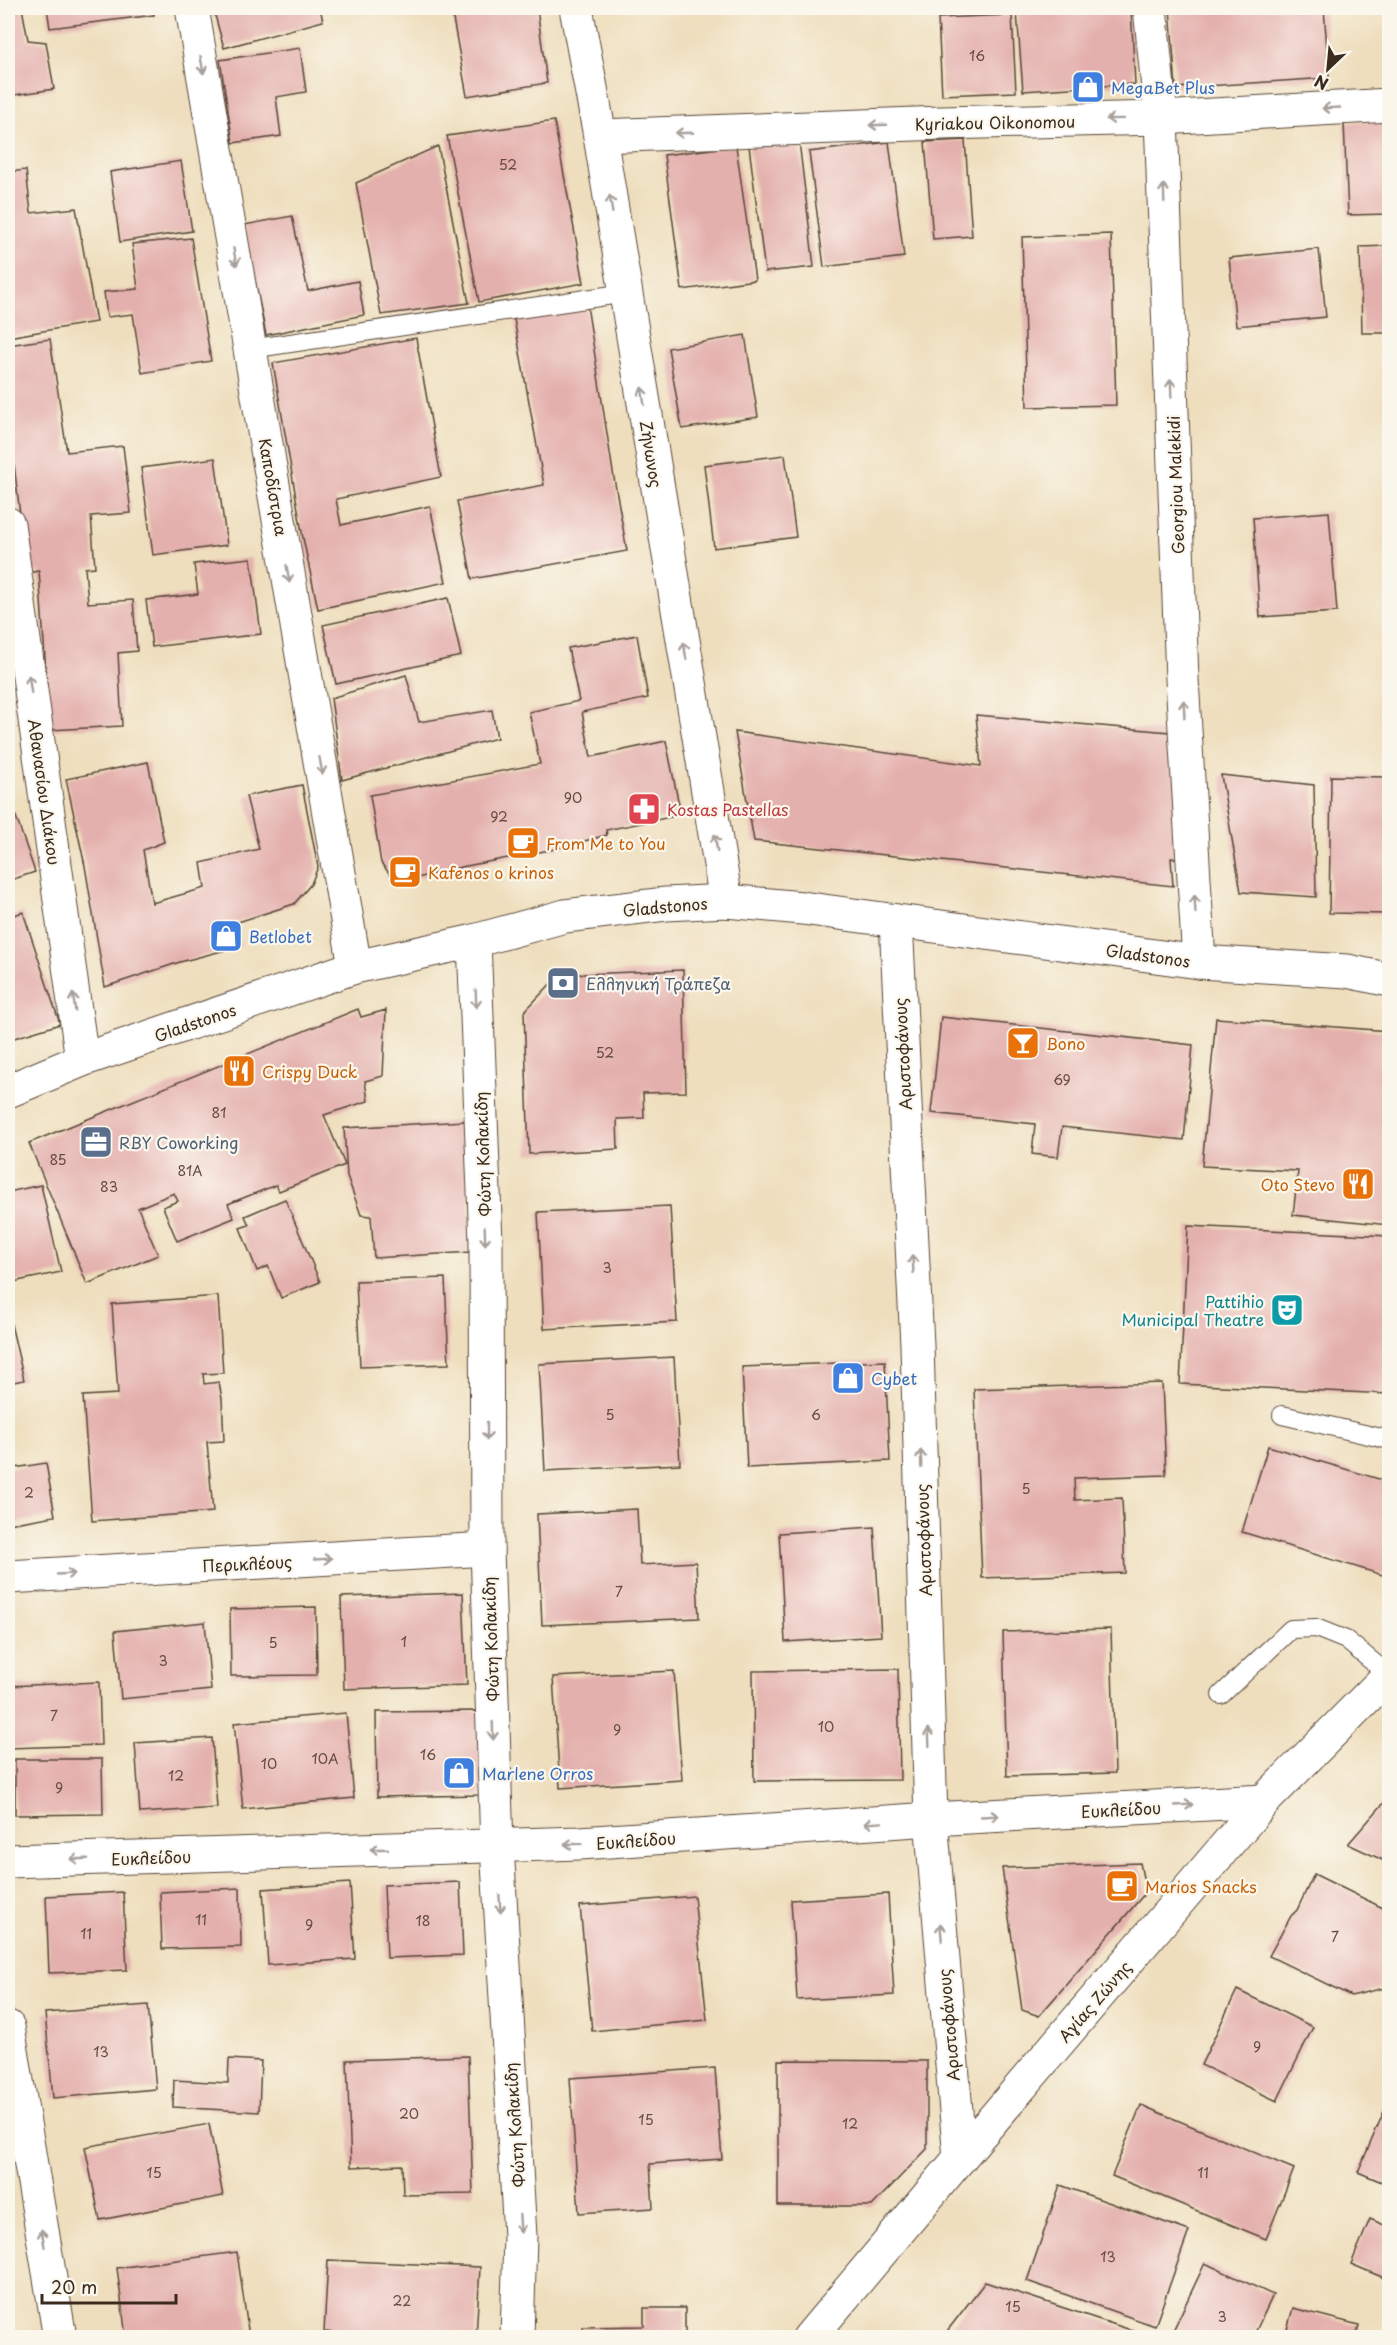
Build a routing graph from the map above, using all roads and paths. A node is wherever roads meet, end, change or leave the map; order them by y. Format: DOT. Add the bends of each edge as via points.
graph roads {
  1 [pos="192,8"];
  2 [pos="576,8"];
  3 [pos="1150,8"];
  4 [pos="1389,105"];
  5 [pos="1161,118"];
  6 [pos="600,136"];
  7 [pos="626,293"];
  8 [pos="250,350"];
  9 [pos="8,524"];
  10 [pos="726,901"];
  11 [pos="896,921"];
  12 [pos="474,941"];
  13 [pos="1198,962"];
  14 [pos="355,967"];
  15 [pos="1389,969"];
  16 [pos="1347,971"];
  17 [pos="1389,980"];
  18 [pos="82,1060"];
  19 [pos="8,1091"];
  20 [pos="1282,1414"];
  21 [pos="1389,1440"];
  22 [pos="487,1549"];
  23 [pos="8,1577"];
  24 [pos="1389,1675"];
  25 [pos="1221,1695"];
  26 [pos="1264,1801"];
  27 [pos="931,1819"];
  28 [pos="496,1846"];
  29 [pos="8,1861"];
  30 [pos="8,2027"];
  31 [pos="960,2158"];
  32 [pos="60,2337"];
  33 [pos="517,2337"];
  34 [pos="809,2337"];
  1 -- 8 [label="street, Καποδίστρια, one-way"];
  2 -- 6 [label="street, Ζήνωνος"];
  3 -- 5 [label="street, Georgiou Malekidi"];
  4 -- 5 [label="street, Kyriakou Oikonomou, one-way"];
  5 -- 6 [label="street, Kyriakou Oikonomou, one-way"];
  13 -- 5 [label="street, Georgiou Malekidi, one-way" via="1182,679"];
  7 -- 6 [label="street, Ζήνωνος, one-way"];
  7 -- 8 [label="lane"];
  10 -- 7 [label="street, Ζήνωνος, one-way"];
  8 -- 14 [label="street, Καποδίστρια, one-way"];
  18 -- 9 [label="street, Αθανασίου Διάκου, one-way"];
  10 -- 11 [label="street, Gladstonos"];
  10 -- 12 [label="street, Gladstonos" via="565,916"];
  11 -- 13 [label="street, Gladstonos"];
  27 -- 11 [label="street, Αριστοφάνους, one-way" via="917,1345"];
  12 -- 14 [label="street, Gladstonos"];
  12 -- 22 [label="street, Φώτη Κολακίδη, one-way" via="486,1242"];
  13 -- 16 [label="street, Gladstonos"];
  14 -- 18 [label="street, Gladstonos"];
  15 -- 16 [label="street, Gladstonos"];
  16 -- 17 [label="street, Gladstonos"];
  18 -- 19 [label="street, Gladstonos"];
  20 -- 21 [label="lane"];
  23 -- 22 [label="street, Περικλέους, one-way"];
  22 -- 28 [label="street, Φώτη Κολακίδη, one-way"];
  24 -- 25 [label="lane" via="1346,1640 1316,1628 1291,1629"];
  24 -- 26 [label="street, Αγίας Ζώνης"];
  27 -- 26 [label="street, Ευκλείδου, one-way"];
  26 -- 31 [label="street, Αγίας Ζώνης"];
  27 -- 28 [label="street, Ευκλείδου, one-way" via="580,1844"];
  31 -- 27 [label="street, Αριστοφάνους, one-way"];
  28 -- 29 [label="street, Ευκλείδου, one-way"];
  28 -- 33 [label="street, Φώτη Κολακίδη, one-way" via="520,2236"];
  32 -- 30 [label="street, one-way"];
  31 -- 34 [label="street, Αγίας Ζώνης"];
}
